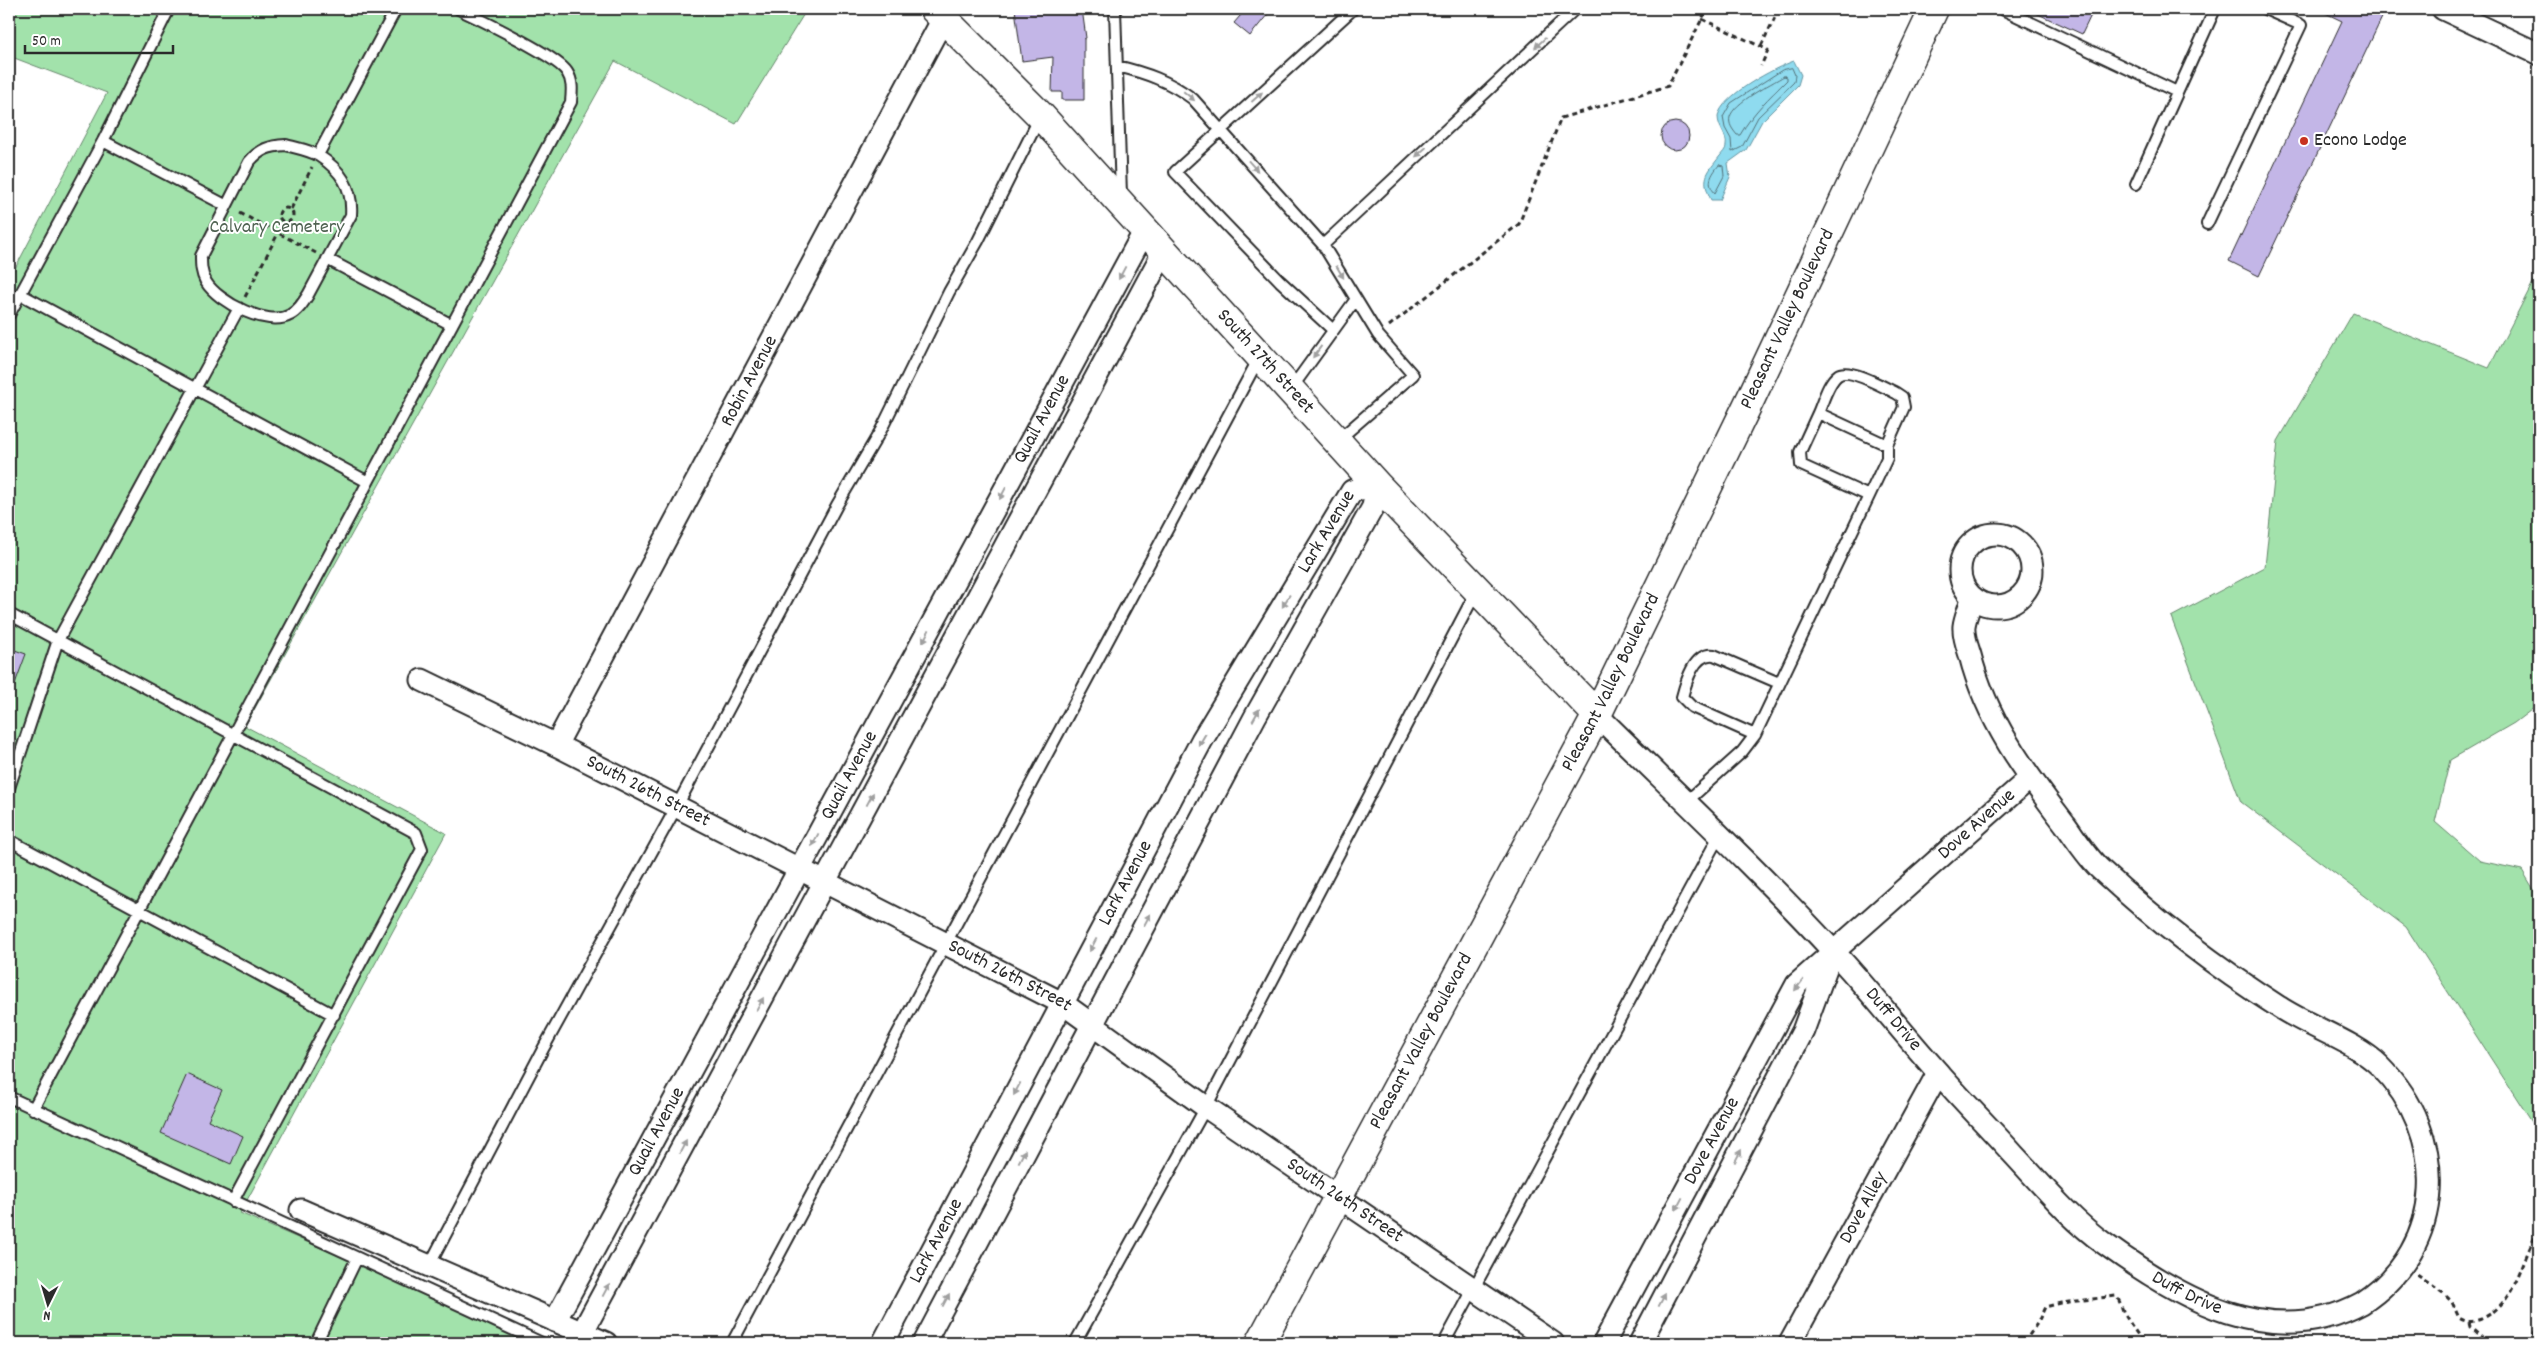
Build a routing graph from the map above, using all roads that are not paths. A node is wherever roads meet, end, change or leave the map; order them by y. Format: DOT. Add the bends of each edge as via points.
graph roads {
  1 [pos="169,9"];
  2 [pos="396,9"];
  3 [pos="459,9"];
  4 [pos="1115,9"];
  5 [pos="1353,9"];
  6 [pos="1575,9"];
  7 [pos="1934,9"];
  8 [pos="2002,9"];
  9 [pos="2215,9"];
  10 [pos="2265,9"];
  11 [pos="2443,9"];
  12 [pos="943,12"];
  13 [pos="2539,54"];
  14 [pos="1117,66"];
  15 [pos="2177,92"];
  16 [pos="1041,116"];
  17 [pos="1221,129"];
  18 [pos="102,141"];
  19 [pos="318,155"];
  20 [pos="2136,184"];
  21 [pos="1121,203"];
  22 [pos="225,205"];
  23 [pos="2207,224"];
  24 [pos="1145,230"];
  25 [pos="1323,244"];
  26 [pos="1164,251"];
  27 [pos="327,259"];
  28 [pos="20,294"];
  29 [pos="1356,299"];
  30 [pos="239,308"];
  31 [pos="9,315"];
  32 [pos="452,325"];
  33 [pos="1333,330"];
  34 [pos="1260,357"];
  35 [pos="194,390"];
  36 [pos="1290,391"];
  37 [pos="1818,413"];
  38 [pos="1337,442"];
  39 [pos="1887,445"];
  40 [pos="368,482"];
  41 [pos="1377,486"];
  42 [pos="1869,496"];
  43 [pos="1477,590"];
  44 [pos="1972,598"];
  45 [pos="9,614"];
  46 [pos="58,640"];
  47 [pos="911,663"];
  48 [pos="936,676"];
  49 [pos="422,680"];
  50 [pos="1779,683"];
  51 [pos="1597,715"];
  52 [pos="233,735"];
  53 [pos="1755,735"];
  54 [pos="556,745"];
  55 [pos="2030,778"];
  56 [pos="9,788"];
  57 [pos="1685,803"];
  58 [pos="677,806"];
  59 [pos="1719,836"];
  60 [pos="9,840"];
  61 [pos="800,868"];
  62 [pos="826,882"];
  63 [pos="140,910"];
  64 [pos="946,943"];
  65 [pos="1833,950"];
  66 [pos="1062,1002"];
  67 [pos="334,1015"];
  68 [pos="1092,1024"];
  69 [pos="706,1043"];
  70 [pos="732,1056"];
  71 [pos="1938,1073"];
  72 [pos="9,1097"];
  73 [pos="1206,1107"];
  74 [pos="33,1109"];
  75 [pos="1339,1197"];
  76 [pos="234,1201"];
  77 [pos="301,1210"];
  78 [pos="609,1222"];
  79 [pos="635,1236"];
  80 [pos="356,1258"];
  81 [pos="429,1266"];
  82 [pos="1472,1289"];
  83 [pos="555,1321"];
  84 [pos="582,1333"];
  85 [pos="316,1343"];
  86 [pos="542,1343"];
  87 [pos="606,1343"];
  88 [pos="732,1343"];
  89 [pos="883,1343"];
  90 [pos="924,1343"];
  91 [pos="1075,1343"];
  92 [pos="1260,1343"];
  93 [pos="1444,1343"];
  94 [pos="1553,1343"];
  95 [pos="1604,1343"];
  96 [pos="1640,1343"];
  97 [pos="1790,1343"];
  1 -- 18 [label="lane"];
  2 -- 19 [label="lane"];
  3 -- 32 [label="lane" via="550,57 566,71 572,84 571,102"];
  4 -- 14 [label="lane"];
  17 -- 5 [label="lane, one-way"];
  6 -- 25 [label="lane, one-way"];
  7 -- 51 [label="main road, Pleasant Valley Boulevard"];
  8 -- 15 [label="lane"];
  9 -- 15 [label="lane"];
  10 -- 23 [label="lane" via="2301,25"];
  11 -- 13 [label="street"];
  12 -- 16 [label="main road, South 27th Street"];
  12 -- 54 [label="street, Robin Avenue"];
  14 -- 17 [label="lane, one-way" via="1148,73 1180,89"];
  14 -- 21 [label="lane"];
  15 -- 20 [label="lane"];
  16 -- 21 [label="main road, South 27th Street"];
  16 -- 58 [label="lane" via="881,430 837,505"];
  17 -- 25 [label="lane, one-way"];
  17 -- 33 [label="lane" via="1175,172 1280,281"];
  18 -- 22 [label="lane"];
  18 -- 28 [label="lane"];
  19 -- 22 [label="lane" via="286,145 269,146 258,152"];
  19 -- 27 [label="lane" via="340,175 349,188 352,202 351,215"];
  21 -- 24 [label="main road, South 27th Street"];
  22 -- 30 [label="lane" via="201,256 201,270 216,294"];
  24 -- 26 [label="main road, South 27th Street"];
  24 -- 47 [label="street, Quail Avenue, one-way"];
  25 -- 29 [label="lane, one-way"];
  26 -- 34 [label="main road, South 27th Street"];
  26 -- 48 [label="street, Quail Avenue"];
  27 -- 30 [label="lane" via="300,308 290,316 278,320 262,318"];
  27 -- 32 [label="lane"];
  28 -- 31 [label="lane"];
  28 -- 35 [label="lane"];
  29 -- 33 [label="lane"];
  29 -- 38 [label="lane" via="1378,335 1413,375"];
  30 -- 35 [label="lane"];
  32 -- 40 [label="lane"];
  33 -- 36 [label="lane, one-way"];
  34 -- 36 [label="main road, South 27th Street"];
  34 -- 64 [label="lane"];
  35 -- 40 [label="lane"];
  35 -- 46 [label="lane"];
  36 -- 38 [label="main road, South 27th Street"];
  37 -- 39 [label="lane"];
  37 -- 39 [label="lane" via="1833,379 1839,374 1850,372 1896,393 1902,397 1904,407"];
  37 -- 42 [label="lane" via="1800,452 1800,465"];
  38 -- 41 [label="main road, South 27th Street"];
  39 -- 42 [label="lane" via="1887,458"];
  40 -- 52 [label="lane"];
  41 -- 43 [label="main road, South 27th Street"];
  41 -- 66 [label="street, Lark Avenue, one-way" via="1352,491 1202,740"];
  68 -- 41 [label="street, Lark Avenue, one-way" via="1255,717 1374,508"];
  42 -- 50 [label="lane"];
  43 -- 51 [label="main road, South 27th Street"];
  43 -- 73 [label="lane"];
  44 -- 55 [label="street, Duff Drive" via="1963,630 1975,677 1987,707"];
  45 -- 46 [label="lane"];
  46 -- 52 [label="lane"];
  46 -- 56 [label="lane"];
  47 -- 48 [label="street"];
  47 -- 61 [label="street, Quail Avenue, one-way"];
  62 -- 48 [label="street, Quail Avenue, one-way"];
  49 -- 54 [label="street, South 26th Street"];
  50 -- 53 [label="lane"];
  50 -- 53 [label="lane" via="1714,655 1708,654 1697,660 1684,689 1684,701"];
  51 -- 57 [label="street, Duff Drive"];
  51 -- 75 [label="main road, Pleasant Valley Boulevard"];
  52 -- 63 [label="lane"];
  52 -- 67 [label="lane" via="416,833 422,849"];
  53 -- 57 [label="lane" via="1742,752"];
  54 -- 58 [label="street, South 26th Street"];
  55 -- 65 [label="street, Dove Avenue"];
  55 -- 71 [label="street, Duff Drive" via="2096,865 2171,931 2281,1009 2376,1061 2408,1100 2421,1126 2428,1154 2430,1183 2426,1212 2417,1239 2403,1264 2384,1286 2361,1304 2335,1317 2308,1325 2278,1327 2250,1324 2222,1315 2161,1284 2098,1239 2037,1180"];
  57 -- 59 [label="street, Duff Drive"];
  58 -- 61 [label="street, South 26th Street"];
  58 -- 81 [label="lane" via="543,1049"];
  59 -- 65 [label="street, Duff Drive"];
  59 -- 82 [label="lane"];
  60 -- 63 [label="lane"];
  61 -- 62 [label="street, South 26th Street"];
  61 -- 69 [label="street, Quail Avenue"];
  62 -- 64 [label="street, South 26th Street"];
  70 -- 62 [label="street, Quail Avenue, one-way"];
  63 -- 67 [label="lane"];
  63 -- 74 [label="lane"];
  64 -- 66 [label="street, South 26th Street"];
  64 -- 88 [label="lane"];
  65 -- 71 [label="street, Duff Drive"];
  65 -- 95 [label="street, Dove Avenue, one-way" via="1797,984"];
  96 -- 65 [label="street, Dove Avenue, one-way" via="1803,1031"];
  66 -- 68 [label="street, South 26th Street"];
  66 -- 89 [label="street, Lark Avenue, one-way"];
  67 -- 76 [label="lane"];
  68 -- 73 [label="street, South 26th Street"];
  90 -- 68 [label="street, Lark Avenue, one-way"];
  69 -- 70 [label="street"];
  69 -- 78 [label="street, Quail Avenue"];
  79 -- 70 [label="street, Quail Avenue, one-way"];
  71 -- 97 [label="street, Dove Alley"];
  72 -- 74 [label="lane"];
  73 -- 75 [label="street, South 26th Street"];
  73 -- 91 [label="lane"];
  74 -- 76 [label="lane"];
  75 -- 82 [label="street, South 26th Street"];
  75 -- 92 [label="main road, Pleasant Valley Boulevard"];
  76 -- 80 [label="lane"];
  77 -- 81 [label="street"];
  78 -- 79 [label="street"];
  78 -- 83 [label="street, Quail Avenue"];
  84 -- 79 [label="street, Quail Avenue, one-way"];
  80 -- 85 [label="lane"];
  80 -- 86 [label="lane"];
  81 -- 83 [label="street"];
  82 -- 93 [label="lane"];
  82 -- 94 [label="street, South 26th Street"];
  83 -- 84 [label="street"];
  84 -- 87 [label="street"];
}
